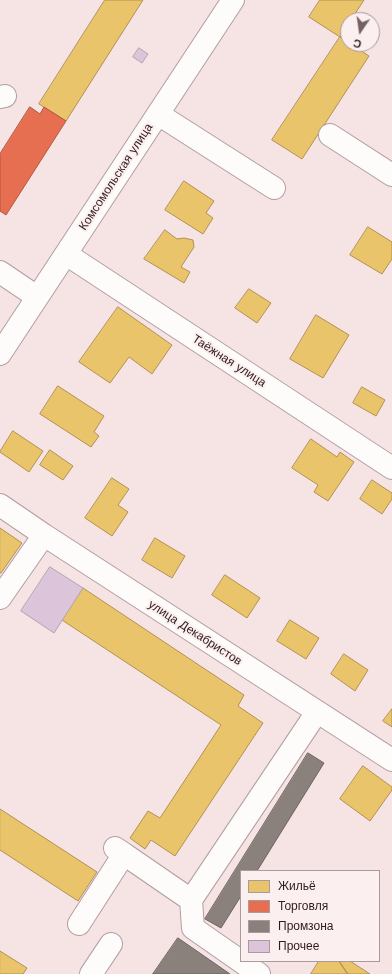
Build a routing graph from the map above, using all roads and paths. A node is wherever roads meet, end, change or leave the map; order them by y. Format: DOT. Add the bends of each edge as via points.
graph roads {
  1 [pos="233,0"];
  2 [pos="158,114"];
  3 [pos="330,135"];
  4 [pos="392,175"];
  5 [pos="274,188"];
  6 [pos="66,254"];
  7 [pos="0,272"];
  8 [pos="37,297"];
  9 [pos="0,354"];
  10 [pos="392,468"];
  11 [pos="0,505"];
  12 [pos="44,535"];
  13 [pos="0,598"];
  14 [pos="317,712"];
  15 [pos="392,760"];
  16 [pos="191,900"];
  17 [pos="79,924"];
  18 [pos="111,944"];
  19 [pos="240,961"];
  20 [pos="242,962"];
  21 [pos="91,974"];
  22 [pos="259,974"];
  1 -- 2 [label="street, Комсомольская улица"];
  2 -- 5 [label="street"];
  2 -- 6 [label="street, Комсомольская улица"];
  3 -- 4 [label="street"];
  6 -- 8 [label="street, Комсомольская улица"];
  6 -- 10 [label="street, Таёжная улица"];
  7 -- 8 [label="street"];
  8 -- 9 [label="street, Комсомольская улица"];
  11 -- 12 [label="street, улица Декабристов"];
  12 -- 13 [label="street"];
  12 -- 14 [label="street, улица Декабристов"];
  14 -- 15 [label="street, улица Декабристов"];
  14 -- 16 [label="street"];
  16 -- 17 [label="street" via="120,851"];
  16 -- 19 [label="street" via="193,928"];
  18 -- 21 [label="street"];
  20 -- 22 [label="street"];
}
